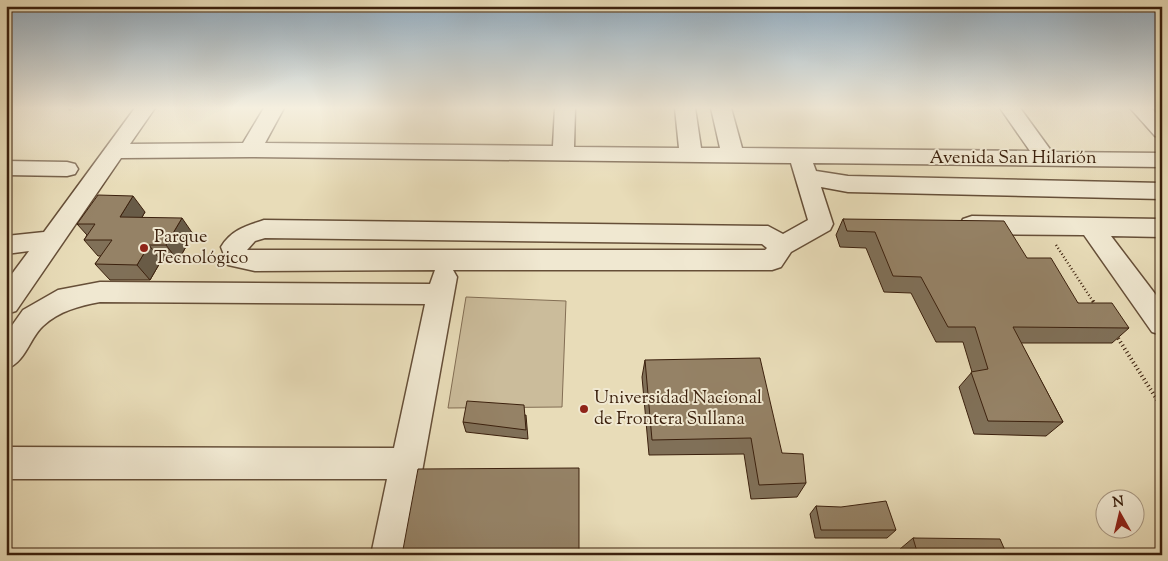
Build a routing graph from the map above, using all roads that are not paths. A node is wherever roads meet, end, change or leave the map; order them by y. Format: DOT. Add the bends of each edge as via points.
graph roads {
  1 [pos="126,134"];
  2 [pos="259,134"];
  3 [pos="564,134"];
  4 [pos="688,134"];
  5 [pos="727,134"];
  6 [pos="1028,134"];
  7 [pos="250,150"];
  8 [pos="114,151"];
  9 [pos="563,154"];
  10 [pos="691,154"];
  11 [pos="733,157"];
  12 [pos="1046,159"];
  13 [pos="1162,160"];
  14 [pos="803,167"];
  15 [pos="67,169"];
  16 [pos="9,172"];
  17 [pos="1162,191"];
  18 [pos="831,224"];
  19 [pos="946,225"];
  20 [pos="1090,226"];
  21 [pos="452,232"];
  22 [pos="1158,232"];
  23 [pos="49,240"];
  24 [pos="6,244"];
  25 [pos="782,246"];
  26 [pos="447,261"];
  27 [pos="440,294"];
  28 [pos="6,302"];
  29 [pos="1162,324"];
  30 [pos="6,358"];
  31 [pos="6,463"];
  32 [pos="407,464"];
  33 [pos="389,555"];
  1 -- 8 [label="street"];
  2 -- 7 [label="street"];
  3 -- 9 [label="street"];
  4 -- 10 [label="street"];
  5 -- 11 [label="street"];
  6 -- 12 [label="street"];
  7 -- 8 [label="street, Avenida San Hilarión"];
  7 -- 9 [label="street, Avenida San Hilarión"];
  8 -- 23 [label="street"];
  9 -- 10 [label="street, Avenida San Hilarión"];
  10 -- 11 [label="street, Avenida San Hilarión"];
  11 -- 14 [label="street, Avenida San Hilarión"];
  12 -- 13 [label="street, Avenida San Hilarión"];
  12 -- 14 [label="street, Avenida San Hilarión"];
  14 -- 17 [label="street, Avenida San Hilarión" via="848,184"];
  14 -- 18 [label="lane"];
  15 -- 16 [label="street"];
  18 -- 25 [label="street"];
  19 -- 20 [label="street"];
  20 -- 22 [label="street"];
  20 -- 29 [label="street"];
  21 -- 25 [label="street" via="768,235"];
  21 -- 26 [label="street"];
  21 -- 26 [label="street" via="264,229 246,235 234,248 237,258 255,261"];
  23 -- 24 [label="street"];
  23 -- 28 [label="street"];
  25 -- 26 [label="street" via="772,260"];
  26 -- 27 [label="street"];
  27 -- 30 [label="street" via="100,292 66,297 34,318"];
  27 -- 32 [label="street"];
  31 -- 32 [label="street"];
  32 -- 33 [label="street"];
}
